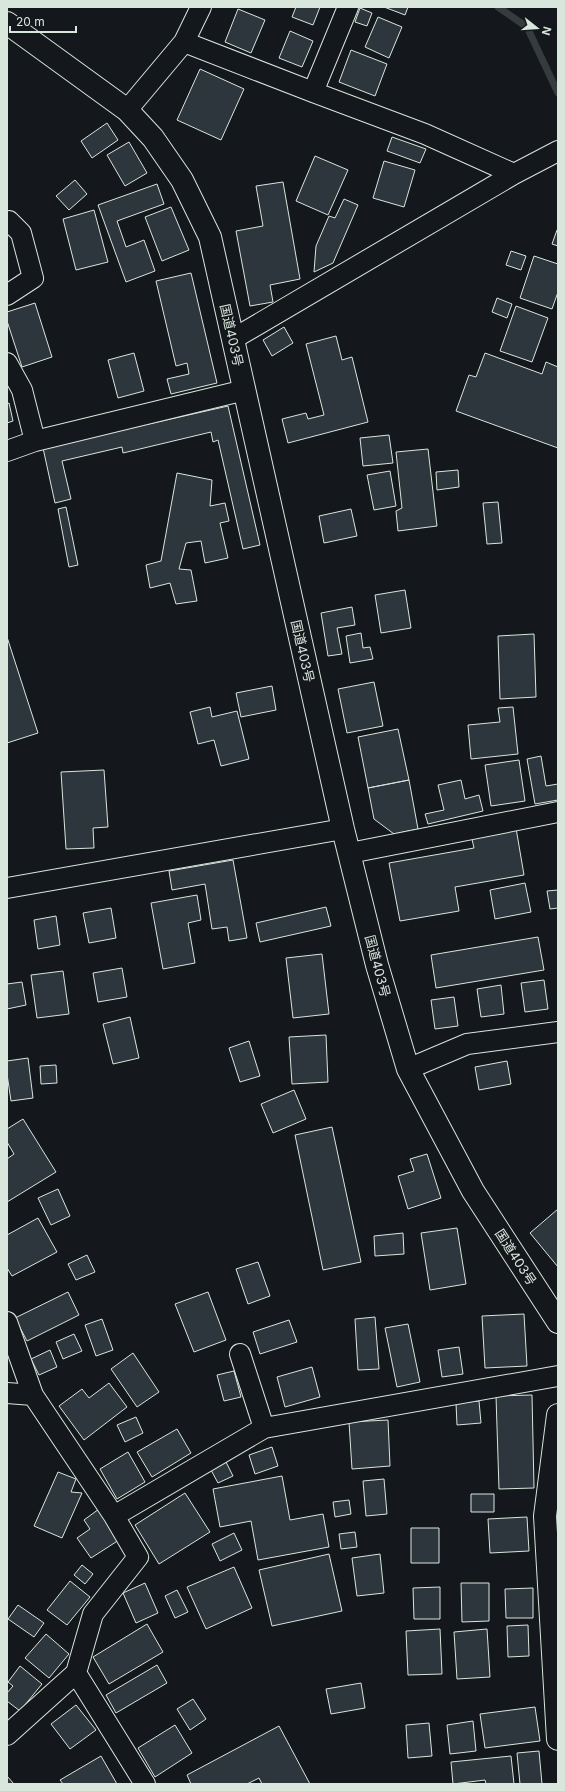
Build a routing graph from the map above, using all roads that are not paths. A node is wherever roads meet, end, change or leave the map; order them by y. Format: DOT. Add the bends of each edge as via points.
graph roads {
  1 [pos="201,7"];
  2 [pos="348,7"];
  3 [pos="7,24"];
  4 [pos="184,42"];
  5 [pos="313,92"];
  6 [pos="127,110"];
  7 [pos="558,152"];
  8 [pos="514,174"];
  9 [pos="9,221"];
  10 [pos="7,295"];
  11 [pos="233,339"];
  12 [pos="7,363"];
  13 [pos="245,390"];
  14 [pos="35,441"];
  15 [pos="7,451"];
  16 [pos="558,812"];
  17 [pos="343,829"];
  18 [pos="350,853"];
  19 [pos="7,888"];
  20 [pos="558,1032"];
  21 [pos="408,1069"];
  22 [pos="7,1322"];
  23 [pos="558,1322"];
  24 [pos="240,1354"];
  25 [pos="558,1376"];
  26 [pos="7,1393"];
  27 [pos="33,1395"];
  28 [pos="558,1415"];
  29 [pos="264,1428"];
  30 [pos="114,1516"];
  31 [pos="76,1673"];
  32 [pos="7,1736"];
  33 [pos="558,1739"];
  34 [pos="146,1784"];
  1 -- 4 [label="street"];
  2 -- 5 [label="street"];
  3 -- 6 [label="main road, 国道403号"];
  4 -- 5 [label="street"];
  4 -- 6 [label="street"];
  5 -- 8 [label="street" via="425,134"];
  6 -- 11 [label="main road, 国道403号" via="153,138 182,180 210,237"];
  7 -- 8 [label="street"];
  8 -- 11 [label="street"];
  9 -- 10 [label="street" via="21,233 33,278"];
  11 -- 13 [label="main road, 国道403号"];
  12 -- 14 [label="street" via="22,390"];
  13 -- 14 [label="street"];
  13 -- 17 [label="main road, 国道403号"];
  14 -- 15 [label="street"];
  16 -- 18 [label="street"];
  17 -- 18 [label="main road, 国道403号"];
  17 -- 19 [label="street"];
  18 -- 21 [label="main road, 国道403号" via="377,965"];
  20 -- 21 [label="street" via="467,1044"];
  21 -- 23 [label="main road, 国道403号" via="473,1191"];
  22 -- 27 [label="street"];
  24 -- 29 [label="street"];
  25 -- 29 [label="street"];
  26 -- 27 [label="street"];
  27 -- 30 [label="street"];
  28 -- 33 [label="main road" via="545,1516"];
  29 -- 30 [label="street"];
  30 -- 31 [label="street" via="138,1557 93,1614"];
  31 -- 32 [label="street"];
  31 -- 34 [label="street"];
}
